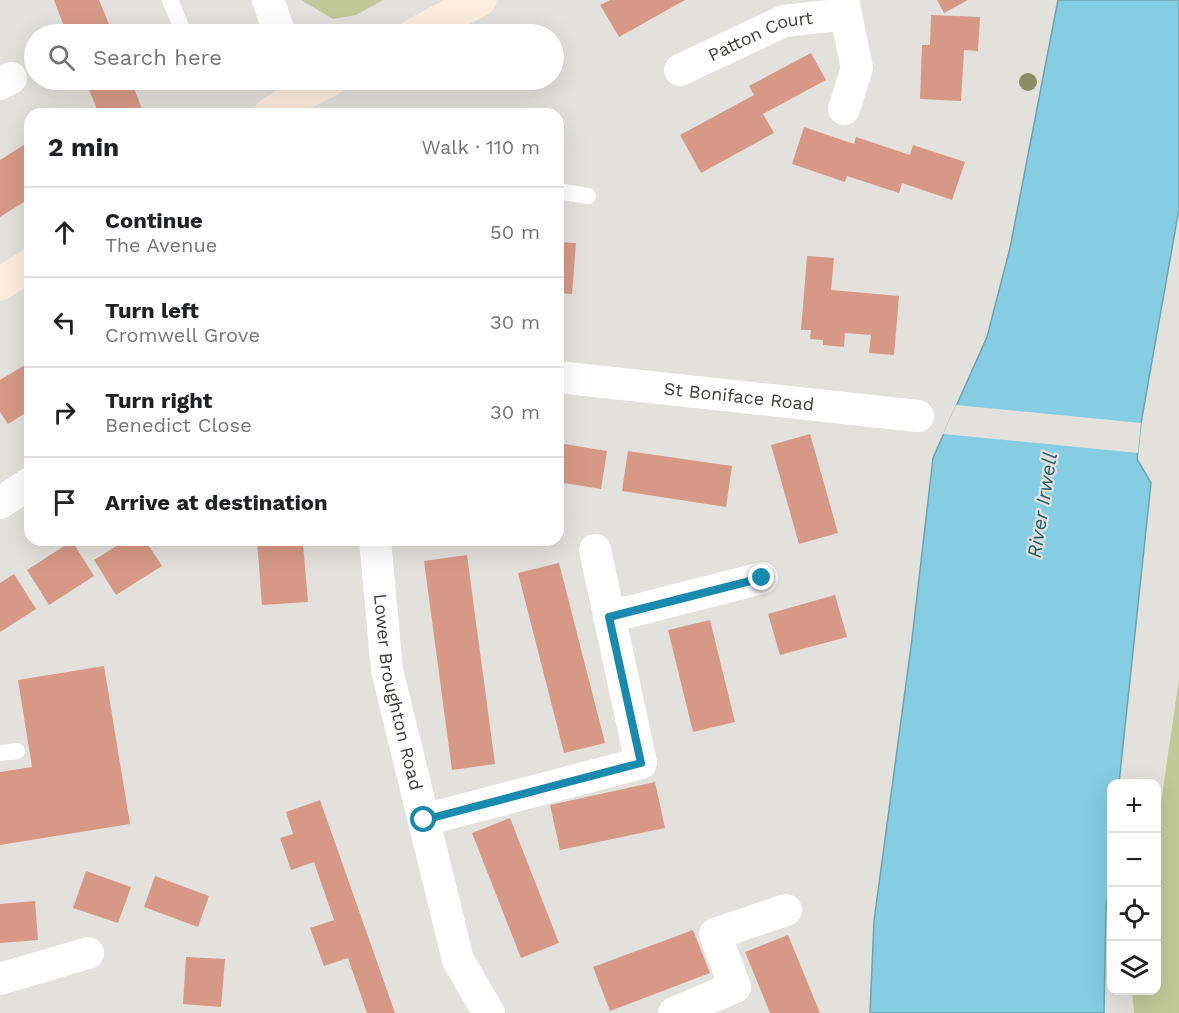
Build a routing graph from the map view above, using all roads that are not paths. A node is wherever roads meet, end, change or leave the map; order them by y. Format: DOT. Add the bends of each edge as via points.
graph roads {
  1 [pos="170,0"];
  2 [pos="268,0"];
  3 [pos="480,0"];
  4 [pos="844,7"];
  5 [pos="180,24"];
  6 [pos="276,24"];
  7 [pos="434,24"];
  8 [pos="680,70"];
  9 [pos="300,96"];
  10 [pos="280,108"];
  11 [pos="844,109"];
  12 [pos="564,192"];
  13 [pos="588,196"];
  14 [pos="24,269"];
  15 [pos="0,284"];
  16 [pos="564,378"];
  17 [pos="918,416"];
  18 [pos="24,487"];
  19 [pos="0,503"];
  20 [pos="376,546"];
  21 [pos="595,550"];
  22 [pos="762,578"];
  23 [pos="609,617"];
  24 [pos="424,820"];
  25 [pos="786,910"];
  26 [pos="88,953"];
  27 [pos="0,979"];
  28 [pos="489,1013"];
  29 [pos="674,1013"];
  1 -- 5 [label="lane"];
  2 -- 6 [label="street"];
  3 -- 7 [label="main road"];
  4 -- 8 [label="street, Patton Court" via="784,21"];
  4 -- 11 [label="street, Patton Court" via="857,68"];
  9 -- 10 [label="main road"];
  12 -- 13 [label="lane"];
  14 -- 15 [label="main road"];
  16 -- 17 [label="street, St Boniface Road"];
  18 -- 19 [label="street"];
  20 -- 24 [label="street, Lower Broughton Road" via="387,670"];
  21 -- 23 [label="street"];
  22 -- 23 [label="street"];
  23 -- 24 [label="street" via="641,763"];
  24 -- 28 [label="street, Lower Broughton Road" via="458,960"];
  25 -- 29 [label="street" via="715,934 735,987"];
  26 -- 27 [label="street"];
}
